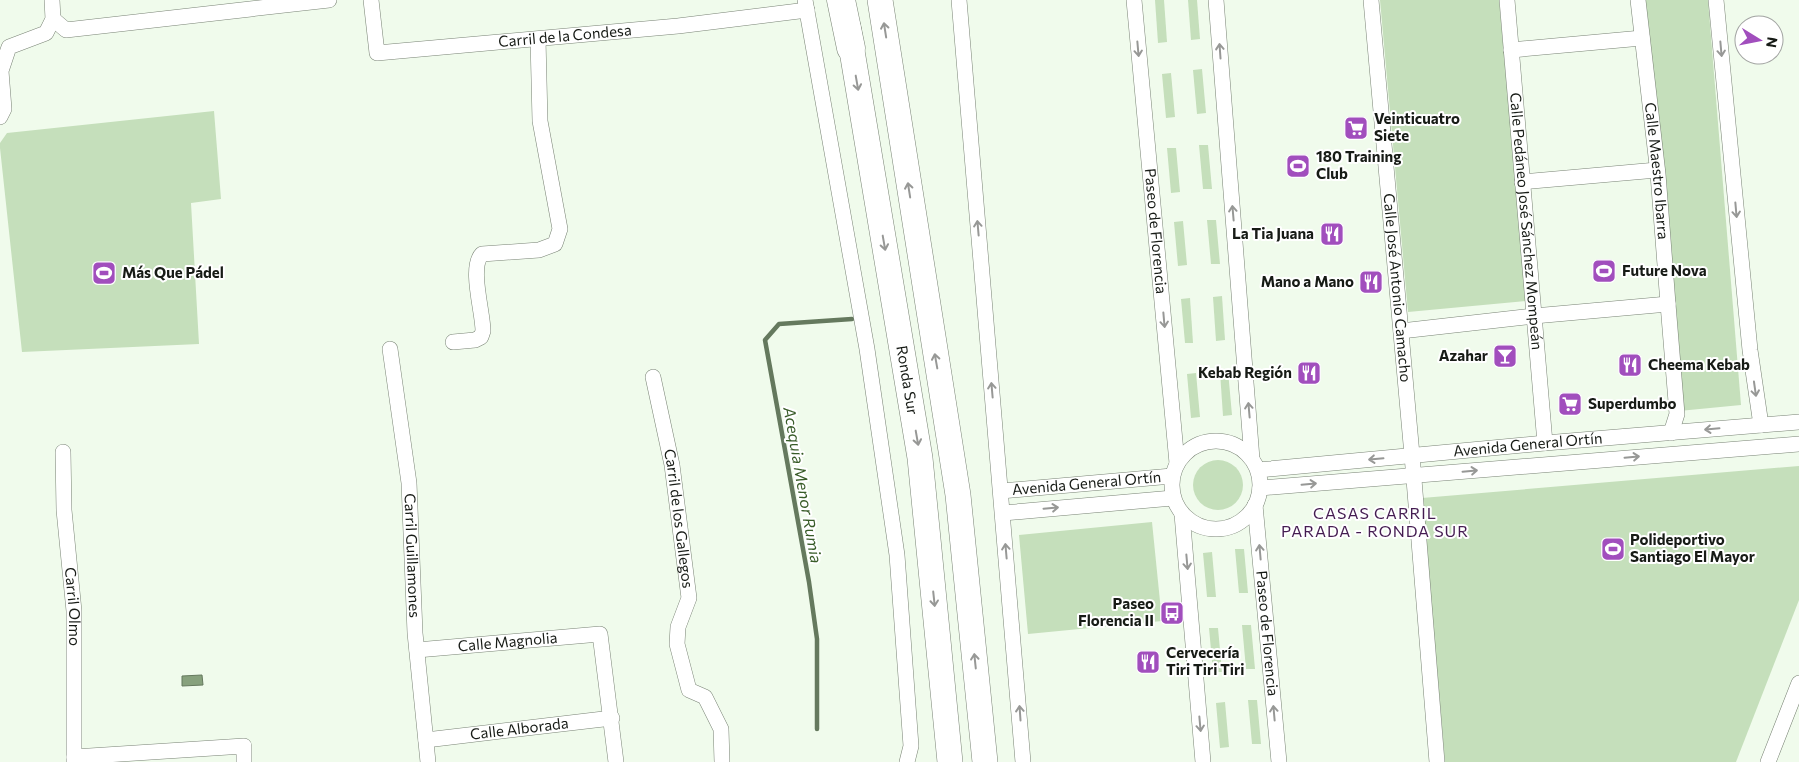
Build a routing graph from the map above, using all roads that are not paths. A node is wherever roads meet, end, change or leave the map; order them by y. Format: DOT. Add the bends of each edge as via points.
graph roads {
  1 [pos="52,0"];
  2 [pos="329,0"];
  3 [pos="371,0"];
  4 [pos="842,0"];
  5 [pos="880,0"];
  6 [pos="959,0"];
  7 [pos="1134,0"];
  8 [pos="1216,0"];
  9 [pos="1371,0"];
  10 [pos="1507,0"];
  11 [pos="1638,0"];
  12 [pos="1716,0"];
  13 [pos="806,5"];
  14 [pos="53,20"];
  15 [pos="1642,38"];
  16 [pos="538,39"];
  17 [pos="851,48"];
  18 [pos="1511,50"];
  19 [pos="0,117"];
  20 [pos="1657,170"];
  21 [pos="1522,182"];
  22 [pos="1668,304"];
  23 [pos="1534,316"];
  24 [pos="1401,331"];
  25 [pos="453,342"];
  26 [pos="390,349"];
  27 [pos="652,377"];
  28 [pos="1799,422"];
  29 [pos="1760,425"];
  30 [pos="1671,433"];
  31 [pos="1544,443"];
  32 [pos="1799,444"];
  33 [pos="64,452"];
  34 [pos="1412,455"];
  35 [pos="1255,464"];
  36 [pos="1174,470"];
  37 [pos="1414,475"];
  38 [pos="1260,488"];
  39 [pos="1001,491"];
  40 [pos="1173,498"];
  41 [pos="1255,505"];
  42 [pos="1003,513"];
  43 [pos="1182,514"];
  44 [pos="417,650"];
  45 [pos="1799,683"];
  46 [pos="1793,712"];
  47 [pos="612,718"];
  48 [pos="426,740"];
  49 [pos="74,760"];
  50 [pos="244,762"];
  51 [pos="428,762"];
  52 [pos="616,762"];
  53 [pos="722,762"];
  54 [pos="907,762"];
  55 [pos="950,762"];
  56 [pos="985,762"];
  57 [pos="1023,762"];
  58 [pos="1203,762"];
  59 [pos="1279,762"];
  60 [pos="1437,762"];
  61 [pos="1768,762"];
  1 -- 14 [label="street"];
  2 -- 14 [label="street" via="66,30"];
  3 -- 16 [label="street, Carril de la Condesa" via="377,53"];
  4 -- 17 [label="highway"];
  56 -- 5 [label="main road, one-way" via="958,495"];
  39 -- 6 [label="street, one-way"];
  7 -- 36 [label="street, Paseo de Florencia, one-way"];
  35 -- 8 [label="street, one-way"];
  9 -- 24 [label="street, Calle José Antonio Camacho"];
  10 -- 18 [label="street, Calle Pedáneo José Sánchez Mompeán"];
  11 -- 15 [label="street, Calle Maestro Ibarra"];
  12 -- 29 [label="street, one-way" via="1747,324"];
  13 -- 16 [label="street, Carril de la Condesa" via="678,26"];
  13 -- 54 [label="street" via="867,348 897,555 911,746"];
  14 -- 19 [label="street" via="46,33 9,47 1,71 4,109"];
  15 -- 18 [label="street"];
  15 -- 20 [label="street, Calle Maestro Ibarra"];
  16 -- 25 [label="street" via="540,121 560,228 558,236 555,244 539,250 482,254 476,271 483,331 475,340"];
  17 -- 55 [label="main road, Ronda Sur, one-way" via="920,458"];
  18 -- 21 [label="street, Calle Pedáneo José Sánchez Mompeán"];
  20 -- 21 [label="street"];
  20 -- 22 [label="street, Calle Maestro Ibarra"];
  21 -- 23 [label="street, Calle Pedáneo José Sánchez Mompeán"];
  22 -- 23 [label="street"];
  22 -- 30 [label="street, Calle Maestro Ibarra" via="1677,414"];
  23 -- 24 [label="street"];
  23 -- 31 [label="street, Calle Pedáneo José Sánchez Mompeán"];
  24 -- 34 [label="street, Calle José Antonio Camacho"];
  26 -- 44 [label="street, Carril Guillamones" via="409,483"];
  27 -- 53 [label="street, Carril de los Gallegos" via="672,465 689,598 678,626 677,644 689,690 705,696 721,729"];
  28 -- 29 [label="street, Avenida General Ortín"];
  29 -- 30 [label="street, Avenida General Ortín, one-way"];
  30 -- 31 [label="street, Avenida General Ortín"];
  31 -- 34 [label="street, Avenida General Ortín"];
  37 -- 32 [label="street, Avenida General Ortín, one-way"];
  33 -- 49 [label="street, Carril Olmo" via="64,510 74,610"];
  34 -- 35 [label="street, Avenida General Ortín, one-way"];
  34 -- 37 [label="street, Calle José Antonio Camacho"];
  35 -- 36 [label="street" via="1237,445 1218,440 1190,448"];
  35 -- 38 [label="street"];
  36 -- 39 [label="street, Avenida General Ortín"];
  36 -- 40 [label="street"];
  38 -- 37 [label="street, Avenida General Ortín, one-way"];
  37 -- 60 [label="street"];
  38 -- 41 [label="street"];
  39 -- 42 [label="street"];
  42 -- 40 [label="street, Avenida General Ortín, one-way"];
  40 -- 43 [label="street"];
  41 -- 43 [label="street" via="1242,520 1225,528 1206,528"];
  59 -- 41 [label="street, Paseo de Florencia, one-way"];
  57 -- 42 [label="street, one-way"];
  43 -- 58 [label="street, one-way"];
  44 -- 47 [label="street, Calle Magnolia" via="600,634"];
  44 -- 48 [label="street, Carril Guillamones"];
  45 -- 46 [label="street"];
  46 -- 61 [label="street"];
  47 -- 48 [label="street, Calle Alborada"];
  47 -- 52 [label="street"];
  48 -- 51 [label="street, Carril Guillamones"];
  49 -- 50 [label="street" via="244,746"];
}
